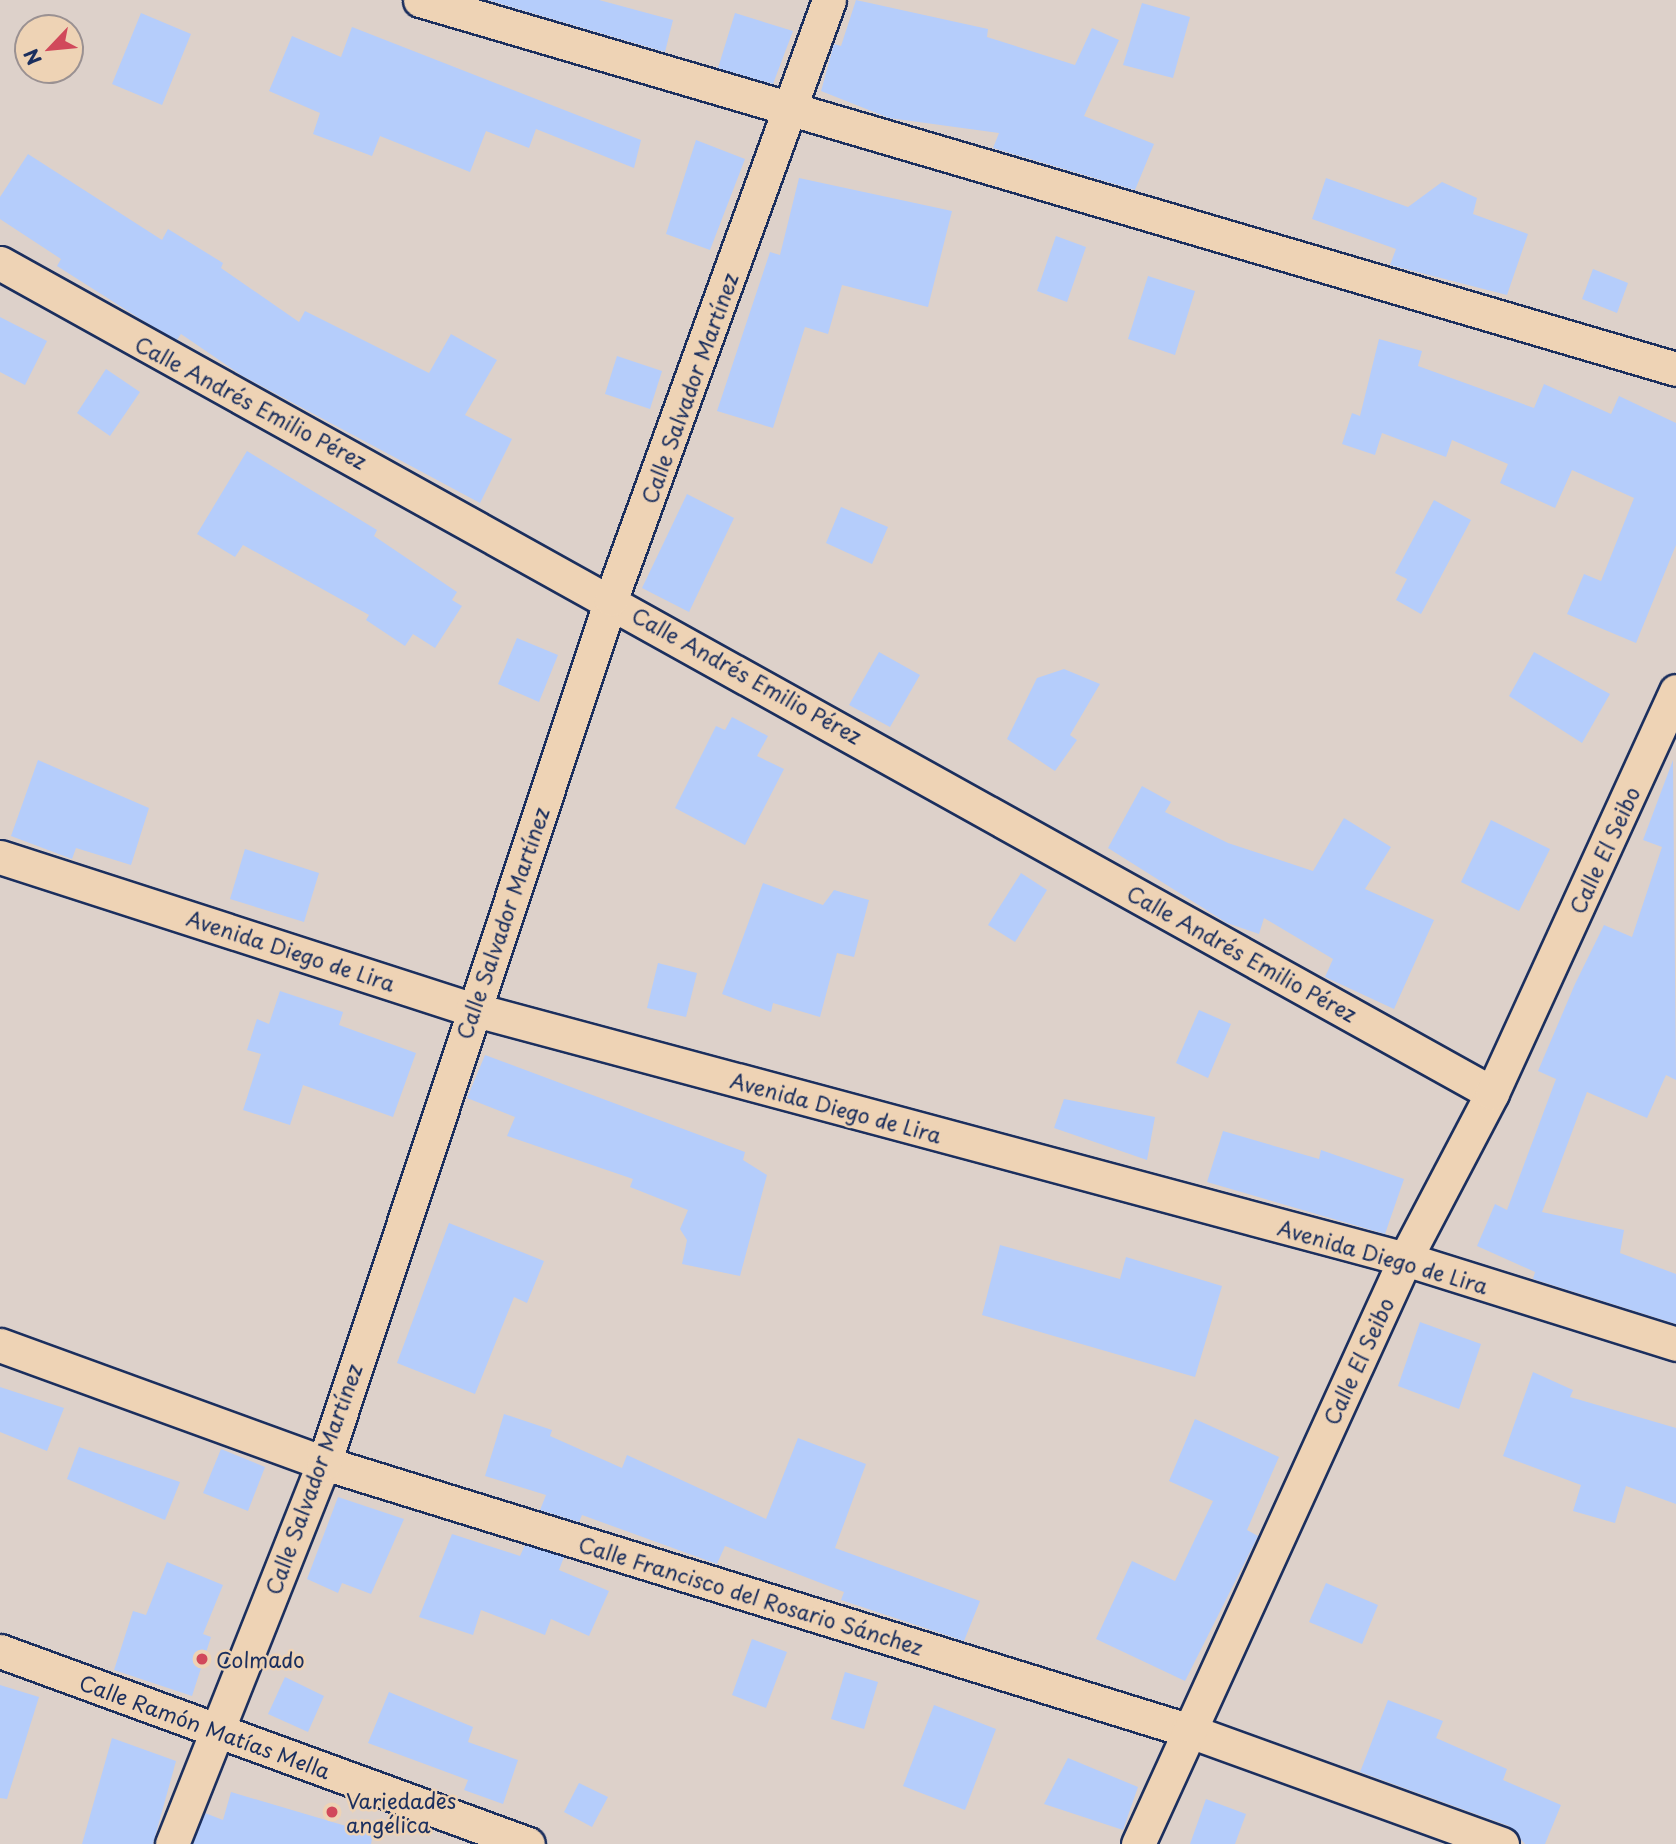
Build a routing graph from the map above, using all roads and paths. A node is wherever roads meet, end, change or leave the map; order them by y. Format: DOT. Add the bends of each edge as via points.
graph roads {
  1 [pos="420,0"];
  2 [pos="829,0"];
  3 [pos="792,108"];
  4 [pos="0,263"];
  5 [pos="1676,369"];
  6 [pos="611,598"];
  7 [pos="1676,691"];
  8 [pos="0,857"];
  9 [pos="472,1009"];
  10 [pos="1492,1093"];
  11 [pos="1405,1259"];
  12 [pos="1676,1344"];
  13 [pos="0,1345"];
  14 [pos="324,1463"];
  15 [pos="0,1651"];
  16 [pos="215,1730"];
  17 [pos="1186,1730"];
  18 [pos="172,1844"];
  19 [pos="528,1844"];
  20 [pos="1138,1844"];
  21 [pos="1502,1844"];
  1 -- 3 [label="street"];
  2 -- 3 [label="street, Calle Salvador Martínez"];
  3 -- 5 [label="street"];
  3 -- 6 [label="street, Calle Salvador Martínez"];
  4 -- 6 [label="street, Calle Andrés Emilio Pérez"];
  6 -- 9 [label="street, Calle Salvador Martínez"];
  6 -- 10 [label="street, Calle Andrés Emilio Pérez"];
  7 -- 10 [label="street, Calle El Seibo"];
  8 -- 9 [label="street, Avenida Diego de Lira"];
  9 -- 11 [label="street, Avenida Diego de Lira"];
  9 -- 14 [label="street, Calle Salvador Martínez"];
  10 -- 11 [label="street, Calle El Seibo"];
  11 -- 12 [label="street, Avenida Diego de Lira"];
  11 -- 17 [label="street, Calle El Seibo"];
  13 -- 14 [label="street, Calle Francisco del Rosario Sánchez"];
  14 -- 16 [label="street, Calle Salvador Martínez"];
  14 -- 17 [label="street, Calle Francisco del Rosario Sánchez"];
  15 -- 16 [label="street, Calle Ramón Matías Mella"];
  16 -- 18 [label="street, Calle Salvador Martínez"];
  16 -- 19 [label="street, Calle Ramón Matías Mella"];
  17 -- 20 [label="street, Calle El Seibo"];
  17 -- 21 [label="street, Calle Francisco del Rosario Sánchez"];
}
